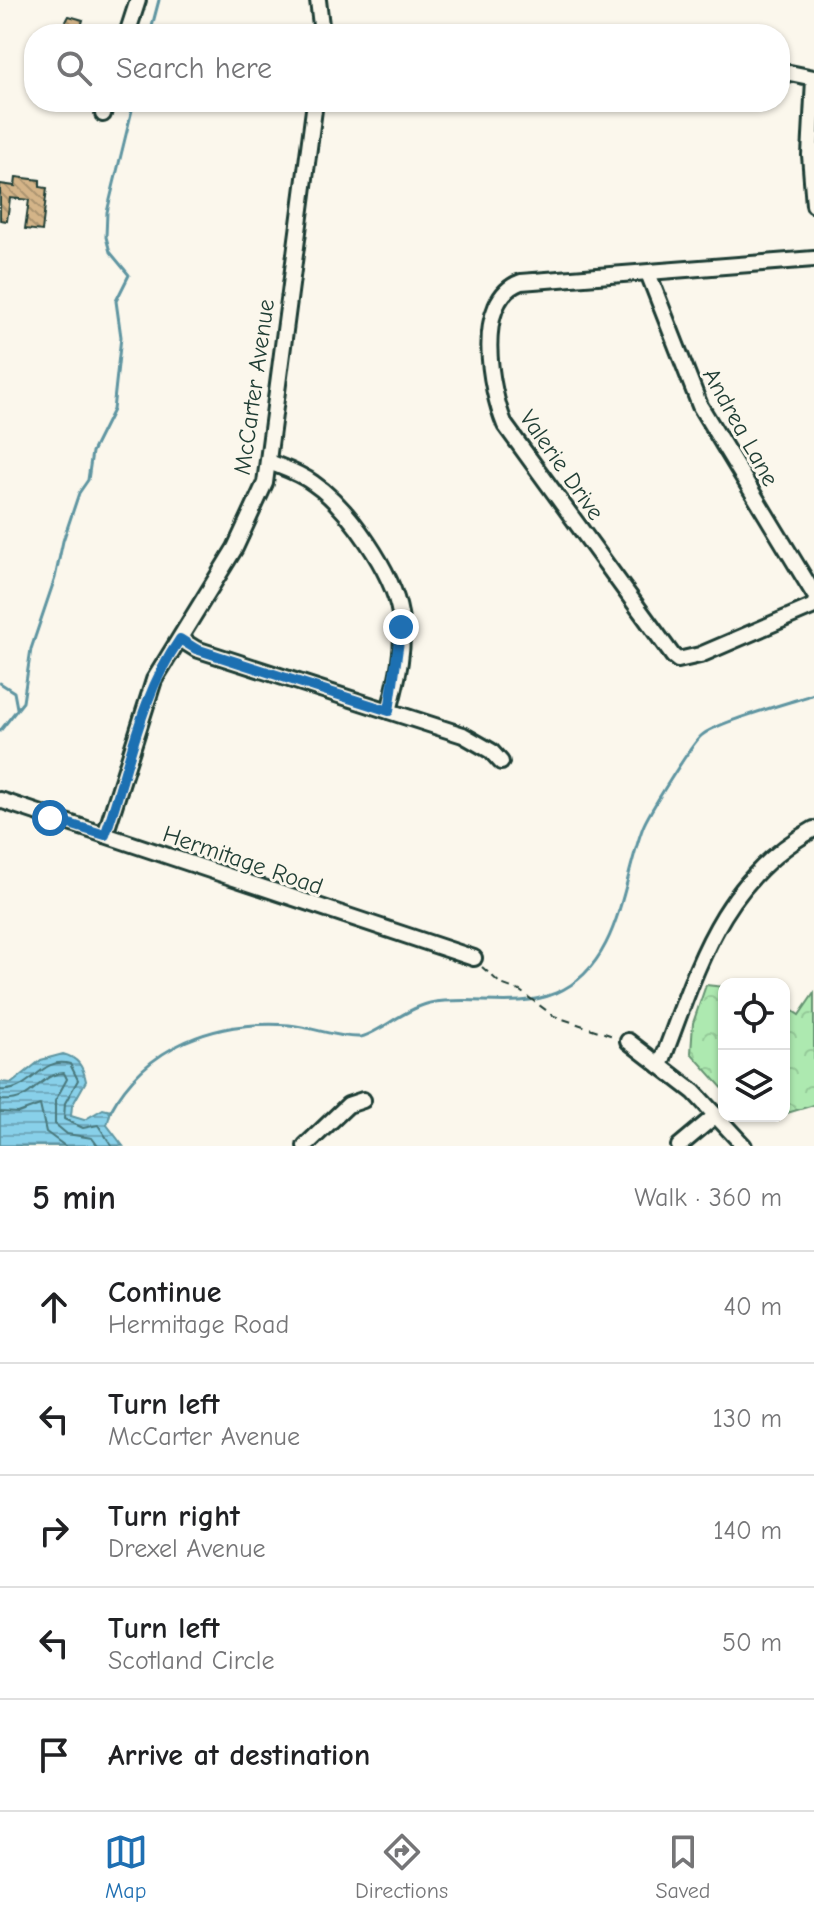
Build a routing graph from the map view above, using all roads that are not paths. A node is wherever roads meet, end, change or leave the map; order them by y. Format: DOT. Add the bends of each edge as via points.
graph roads {
  1 [pos="138,0"];
  2 [pos="318,0"];
  3 [pos="130,24"];
  4 [pos="321,24"];
  5 [pos="790,73"];
  6 [pos="814,78"];
  7 [pos="314,112"];
  8 [pos="814,205"];
  9 [pos="814,259"];
  10 [pos="648,273"];
  11 [pos="269,462"];
  12 [pos="814,594"];
  13 [pos="814,606"];
  14 [pos="180,639"];
  15 [pos="389,711"];
  16 [pos="501,762"];
  17 [pos="0,800"];
  18 [pos="814,829"];
  19 [pos="105,835"];
  20 [pos="474,958"];
  21 [pos="628,1041"];
  22 [pos="660,1066"];
  23 [pos="363,1100"];
  24 [pos="716,1115"];
  25 [pos="305,1146"];
  26 [pos="679,1146"];
  27 [pos="744,1146"];
  1 -- 3 [label="street"];
  2 -- 4 [label="street"];
  5 -- 6 [label="street"];
  6 -- 8 [label="street"];
  7 -- 11 [label="street, McCarter Avenue"];
  9 -- 10 [label="street, Valerie Drive"];
  10 -- 12 [label="street, Andrea Lane" via="700,406"];
  10 -- 13 [label="street, Valerie Drive" via="528,281 504,292 494,306 491,333 494,393 505,425 678,660"];
  11 -- 14 [label="street, McCarter Avenue" via="254,511"];
  11 -- 15 [label="street" via="320,488 388,578 401,627"];
  14 -- 15 [label="street" via="196,649"];
  14 -- 19 [label="street, McCarter Avenue" via="148,693"];
  15 -- 16 [label="street" via="473,738"];
  17 -- 19 [label="street, Hermitage Road"];
  18 -- 22 [label="street" via="772,856 733,899 693,979"];
  19 -- 20 [label="street, Hermitage Road"];
  21 -- 22 [label="street"];
  22 -- 24 [label="street"];
  23 -- 25 [label="street" via="348,1105"];
  24 -- 26 [label="street"];
  24 -- 27 [label="street"];
}
